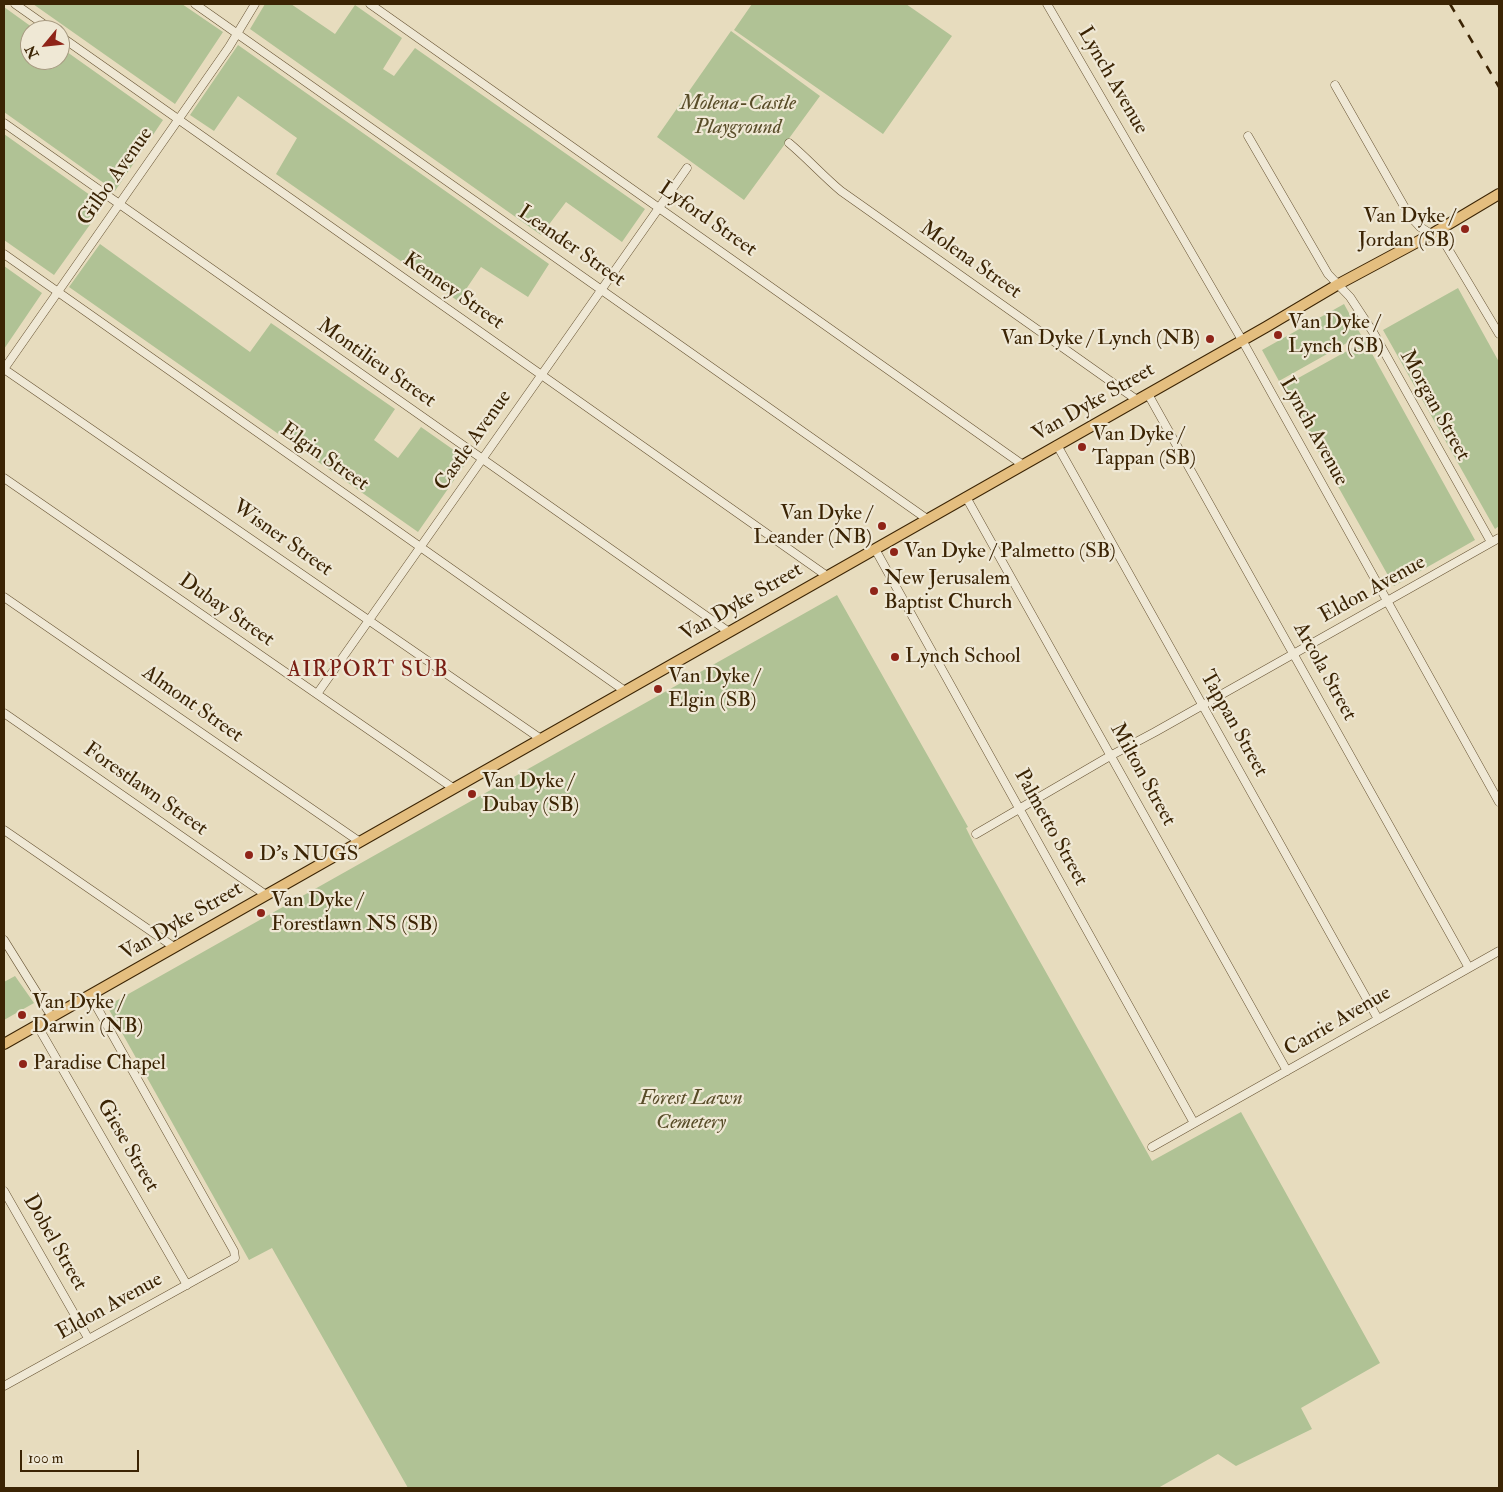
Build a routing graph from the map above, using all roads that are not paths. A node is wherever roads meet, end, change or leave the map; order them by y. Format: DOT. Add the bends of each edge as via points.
graph roads {
  1 [pos="15,4"];
  2 [pos="196,4"];
  3 [pos="255,4"];
  4 [pos="370,4"];
  5 [pos="1048,4"];
  6 [pos="38,20"];
  7 [pos="238,33"];
  8 [pos="70,43"];
  9 [pos="1335,85"];
  10 [pos="178,119"];
  11 [pos="4,123"];
  12 [pos="1248,136"];
  13 [pos="789,143"];
  14 [pos="686,168"];
  15 [pos="1499,194"];
  16 [pos="119,204"];
  17 [pos="659,208"];
  18 [pos="1432,234"];
  19 [pos="4,254"];
  20 [pos="1337,284"];
  21 [pos="602,290"];
  22 [pos="57,292"];
  23 [pos="1499,334"];
  24 [pos="1242,340"];
  25 [pos="4,369"];
  26 [pos="541,375"];
  27 [pos="1148,394"];
  28 [pos="1137,400"];
  29 [pos="1057,445"];
  30 [pos="482,459"];
  31 [pos="1023,465"];
  32 [pos="4,478"];
  33 [pos="966,497"];
  34 [pos="927,519"];
  35 [pos="1499,538"];
  36 [pos="1491,542"];
  37 [pos="420,547"];
  38 [pos="875,549"];
  39 [pos="827,576"];
  40 [pos="4,597"];
  41 [pos="1388,601"];
  42 [pos="369,620"];
  43 [pos="729,632"];
  44 [pos="1294,654"];
  45 [pos="625,691"];
  46 [pos="316,694"];
  47 [pos="1202,706"];
  48 [pos="4,713"];
  49 [pos="541,738"];
  50 [pos="1110,756"];
  51 [pos="454,788"];
  52 [pos="1499,802"];
  53 [pos="1019,809"];
  54 [pos="4,830"];
  55 [pos="976,834"];
  56 [pos="360,842"];
  57 [pos="266,895"];
  58 [pos="4,940"];
  59 [pos="174,947"];
  60 [pos="1499,951"];
  61 [pos="1469,968"];
  62 [pos="90,995"];
  63 [pos="52,1017"];
  64 [pos="1378,1019"];
  65 [pos="38,1025"];
  66 [pos="4,1044"];
  67 [pos="1287,1070"];
  68 [pos="1194,1123"];
  69 [pos="1152,1147"];
  70 [pos="4,1191"];
  71 [pos="186,1285"];
  72 [pos="88,1338"];
  73 [pos="4,1386"];
  1 -- 6 [label="street"];
  2 -- 7 [label="street, Leander Street"];
  3 -- 7 [label="street, Gilbo Avenue"];
  4 -- 17 [label="street, Lyford Street"];
  5 -- 24 [label="street, Lynch Avenue"];
  7 -- 10 [label="street, Gilbo Avenue"];
  7 -- 21 [label="street, Leander Street"];
  8 -- 10 [label="street, Kenney Street"];
  9 -- 18 [label="street" via="1409,215"];
  10 -- 16 [label="street, Gilbo Avenue"];
  10 -- 26 [label="street, Kenney Street"];
  11 -- 16 [label="street, Montilieu Street"];
  12 -- 20 [label="street, Morgan Street" via="1328,274"];
  13 -- 28 [label="street, Molena Street" via="841,191"];
  14 -- 17 [label="street, Castle Avenue"];
  15 -- 18 [label="main road, Van Dyke Street"];
  16 -- 22 [label="street, Gilbo Avenue"];
  16 -- 30 [label="street, Montilieu Street"];
  17 -- 21 [label="street, Castle Avenue"];
  17 -- 31 [label="street, Lyford Street"];
  18 -- 20 [label="main road, Van Dyke Street"];
  18 -- 23 [label="street" via="1444,242"];
  19 -- 22 [label="street, Elgin Street"];
  20 -- 24 [label="main road, Van Dyke Street"];
  20 -- 36 [label="street, Morgan Street" via="1350,297 1373,332"];
  21 -- 26 [label="street, Castle Avenue"];
  21 -- 34 [label="street, Leander Street"];
  22 -- 25 [label="street, Gilbo Avenue"];
  22 -- 37 [label="street, Elgin Street"];
  24 -- 27 [label="main road, Van Dyke Street"];
  24 -- 41 [label="street, Lynch Avenue"];
  25 -- 42 [label="street, Wisner Street"];
  26 -- 30 [label="street, Castle Avenue"];
  26 -- 39 [label="street, Kenney Street"];
  27 -- 28 [label="main road, Van Dyke Street"];
  27 -- 44 [label="street, Arcola Street"];
  28 -- 29 [label="main road, Van Dyke Street"];
  29 -- 31 [label="main road, Van Dyke Street"];
  29 -- 47 [label="street, Tappan Street"];
  30 -- 37 [label="street, Castle Avenue"];
  30 -- 43 [label="street, Montilieu Street"];
  31 -- 33 [label="main road, Van Dyke Street"];
  32 -- 46 [label="street, Dubay Street"];
  33 -- 34 [label="main road, Van Dyke Street"];
  33 -- 50 [label="street, Milton Street"];
  34 -- 38 [label="main road, Van Dyke Street"];
  35 -- 36 [label="street, Eldon Avenue"];
  36 -- 41 [label="street, Eldon Avenue"];
  37 -- 42 [label="street, Castle Avenue"];
  37 -- 45 [label="street, Elgin Street"];
  38 -- 39 [label="main road, Van Dyke Street"];
  38 -- 53 [label="street, Palmetto Street"];
  39 -- 43 [label="main road, Van Dyke Street"];
  40 -- 56 [label="street, Almont Street"];
  41 -- 44 [label="street, Eldon Avenue"];
  41 -- 52 [label="street, Lynch Avenue"];
  42 -- 46 [label="street, Castle Avenue"];
  42 -- 49 [label="street, Wisner Street"];
  43 -- 45 [label="main road, Van Dyke Street"];
  44 -- 47 [label="street, Eldon Avenue"];
  44 -- 61 [label="street, Arcola Street"];
  45 -- 49 [label="main road, Van Dyke Street"];
  46 -- 51 [label="street, Dubay Street"];
  47 -- 50 [label="street, Eldon Avenue"];
  47 -- 64 [label="street, Tappan Street"];
  48 -- 57 [label="street, Forestlawn Street"];
  49 -- 51 [label="main road, Van Dyke Street"];
  50 -- 53 [label="street, Eldon Avenue"];
  50 -- 67 [label="street, Milton Street"];
  51 -- 56 [label="main road, Van Dyke Street"];
  53 -- 55 [label="street, Eldon Avenue"];
  53 -- 68 [label="street, Palmetto Street"];
  54 -- 59 [label="street"];
  56 -- 57 [label="main road, Van Dyke Street"];
  57 -- 59 [label="main road, Van Dyke Street"];
  58 -- 63 [label="street"];
  59 -- 62 [label="main road, Van Dyke Street"];
  60 -- 61 [label="street, Carrie Avenue"];
  61 -- 64 [label="street, Carrie Avenue"];
  62 -- 63 [label="main road, Van Dyke Street"];
  62 -- 71 [label="street, Eldon Avenue" via="234,1250 233,1260"];
  63 -- 65 [label="main road, Van Dyke Street"];
  64 -- 67 [label="street, Carrie Avenue"];
  65 -- 66 [label="main road, Van Dyke Street"];
  65 -- 71 [label="street, Giese Street"];
  67 -- 68 [label="street, Carrie Avenue"];
  68 -- 69 [label="street, Carrie Avenue"];
  70 -- 72 [label="street, Dobel Street"];
  71 -- 72 [label="street, Eldon Avenue"];
  72 -- 73 [label="street, Eldon Avenue"];
}
